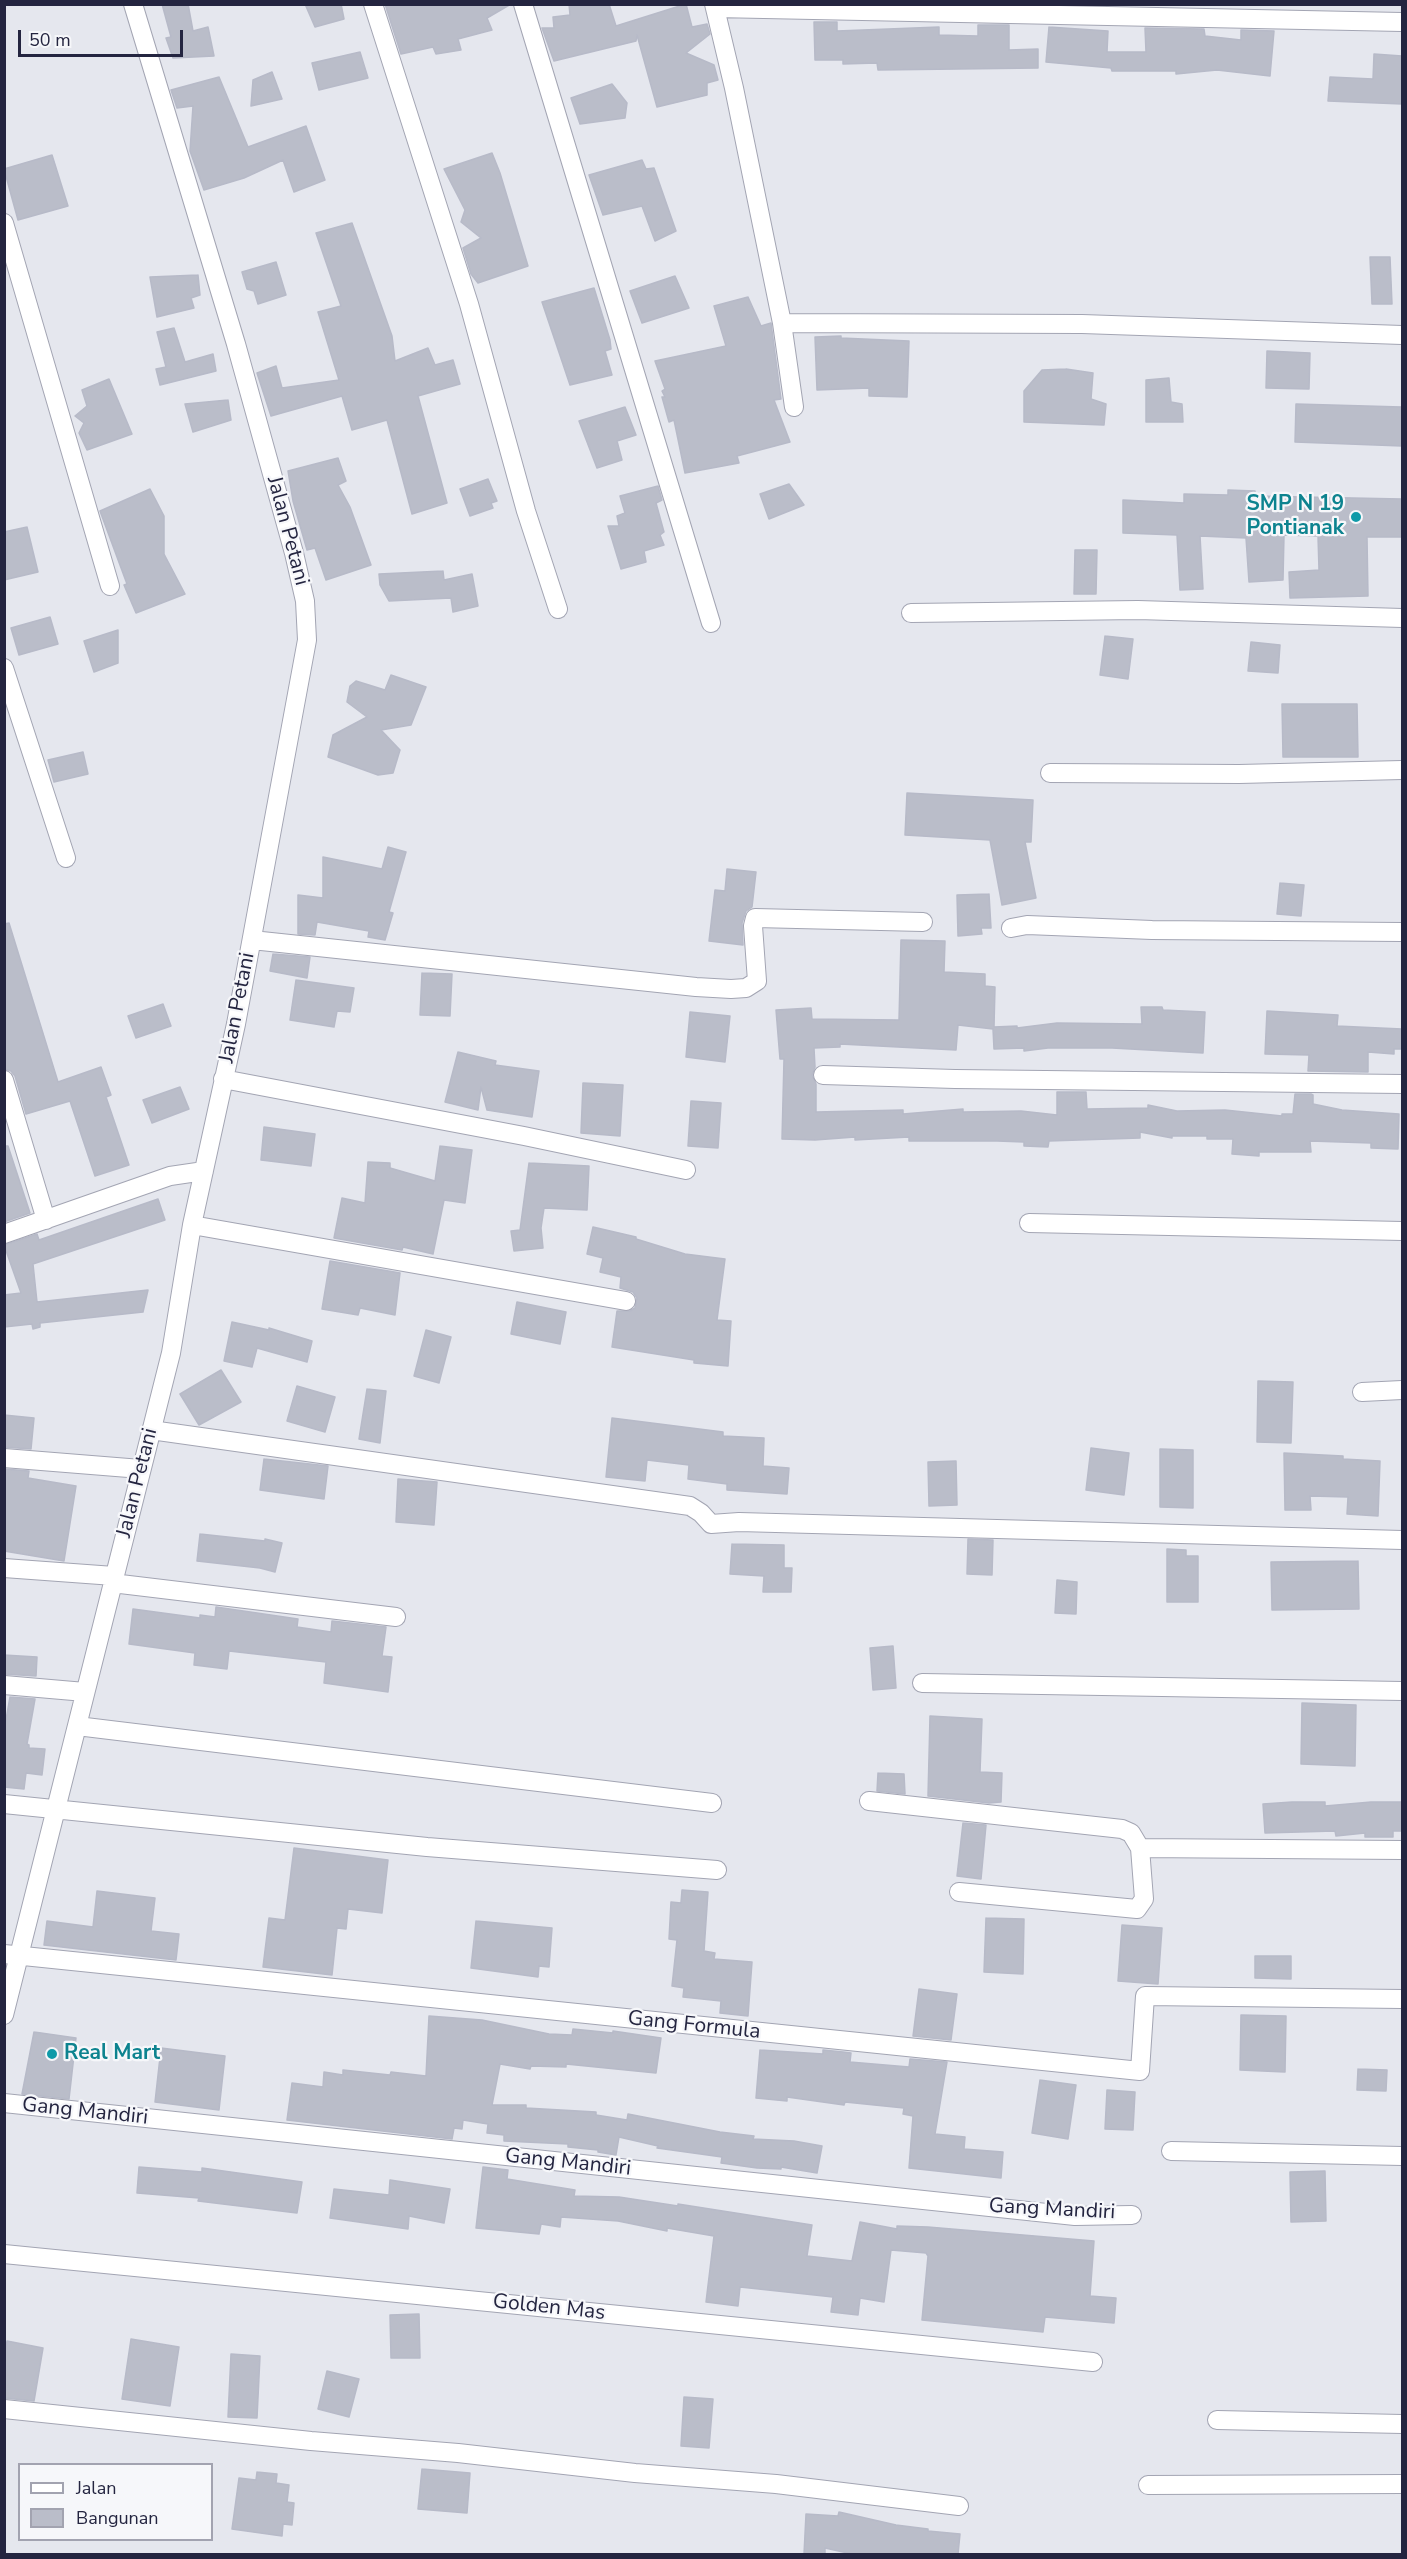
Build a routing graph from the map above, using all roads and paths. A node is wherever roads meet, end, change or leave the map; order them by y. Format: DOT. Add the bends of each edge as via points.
graph roads {
  1 [pos="133,4"];
  2 [pos="374,4"];
  3 [pos="524,4"];
  4 [pos="715,6"];
  5 [pos="1310,12"];
  6 [pos="1402,22"];
  7 [pos="4,223"];
  8 [pos="782,323"];
  9 [pos="1402,335"];
  10 [pos="794,407"];
  11 [pos="110,585"];
  12 [pos="558,609"];
  13 [pos="911,613"];
  14 [pos="1402,618"];
  15 [pos="711,623"];
  16 [pos="4,668"];
  17 [pos="1402,770"];
  18 [pos="1050,772"];
  19 [pos="66,858"];
  20 [pos="923,922"];
  21 [pos="1011,928"];
  22 [pos="1402,932"];
  23 [pos="252,940"];
  24 [pos="823,1075"];
  25 [pos="223,1079"];
  26 [pos="4,1080"];
  27 [pos="1402,1084"];
  28 [pos="686,1170"];
  29 [pos="187,1174"];
  30 [pos="46,1220"];
  31 [pos="1029,1223"];
  32 [pos="192,1225"];
  33 [pos="1402,1230"];
  34 [pos="4,1234"];
  35 [pos="626,1302"];
  36 [pos="1402,1389"];
  37 [pos="1362,1392"];
  38 [pos="151,1430"];
  39 [pos="4,1458"];
  40 [pos="141,1469"];
  41 [pos="1402,1540"];
  42 [pos="4,1568"];
  43 [pos="113,1580"];
  44 [pos="396,1617"];
  45 [pos="922,1683"];
  46 [pos="4,1684"];
  47 [pos="1402,1690"];
  48 [pos="85,1692"];
  49 [pos="76,1726"];
  50 [pos="869,1801"];
  51 [pos="712,1803"];
  52 [pos="4,1804"];
  53 [pos="55,1809"];
  54 [pos="1140,1848"];
  55 [pos="1402,1850"];
  56 [pos="717,1870"];
  57 [pos="959,1892"];
  58 [pos="11,1955"];
  59 [pos="1402,1999"];
  60 [pos="4,2015"];
  61 [pos="4,2103"];
  62 [pos="1171,2151"];
  63 [pos="1402,2156"];
  64 [pos="1132,2215"];
  65 [pos="4,2254"];
  66 [pos="1093,2362"];
  67 [pos="4,2409"];
  68 [pos="1217,2420"];
  69 [pos="1402,2424"];
  70 [pos="1402,2484"];
  71 [pos="1148,2485"];
  72 [pos="959,2506"];
  1 -- 23 [label="street, Jalan Petani" via="236,344 305,601 307,640"];
  2 -- 12 [label="street" via="469,304 526,511"];
  3 -- 15 [label="street"];
  4 -- 5 [label="street"];
  4 -- 8 [label="street"];
  5 -- 6 [label="street"];
  7 -- 11 [label="street"];
  8 -- 9 [label="street" via="1071,324"];
  8 -- 10 [label="street"];
  13 -- 14 [label="street" via="1138,610"];
  16 -- 19 [label="street"];
  17 -- 18 [label="street" via="1239,774"];
  20 -- 23 [label="street" via="755,918 757,981 746,988 730,989"];
  21 -- 22 [label="street" via="1027,925"];
  23 -- 25 [label="street, Jalan Petani"];
  24 -- 27 [label="street"];
  25 -- 28 [label="street"];
  25 -- 29 [label="street, Jalan Petani"];
  26 -- 30 [label="street"];
  29 -- 30 [label="street"];
  29 -- 32 [label="street, Jalan Petani"];
  30 -- 34 [label="street"];
  31 -- 33 [label="street"];
  32 -- 35 [label="street"];
  32 -- 38 [label="street, Jalan Petani" via="171,1353"];
  36 -- 37 [label="street"];
  38 -- 40 [label="street, Jalan Petani"];
  38 -- 41 [label="street" via="690,1506 711,1524"];
  39 -- 40 [label="street"];
  40 -- 43 [label="street, Jalan Petani"];
  42 -- 43 [label="street"];
  43 -- 44 [label="street"];
  43 -- 48 [label="street, Jalan Petani"];
  45 -- 47 [label="street"];
  46 -- 48 [label="street"];
  48 -- 49 [label="street, Jalan Petani"];
  49 -- 51 [label="street"];
  49 -- 53 [label="street, Jalan Petani"];
  50 -- 54 [label="street" via="1122,1829 1131,1833"];
  52 -- 53 [label="street"];
  53 -- 56 [label="street" via="427,1847"];
  53 -- 58 [label="street, Jalan Petani"];
  54 -- 55 [label="street"];
  54 -- 57 [label="street" via="1144,1899 1137,1908"];
  58 -- 59 [label="street, Gang Formula" via="1140,2071 1145,1996"];
  58 -- 60 [label="street, Jalan Petani"];
  61 -- 64 [label="street, Gang Mandiri" via="1076,2216"];
  62 -- 63 [label="street"];
  65 -- 66 [label="street, Golden Mas"];
  67 -- 72 [label="street" via="635,2474 776,2484"];
  68 -- 69 [label="street"];
  70 -- 71 [label="street"];
}
